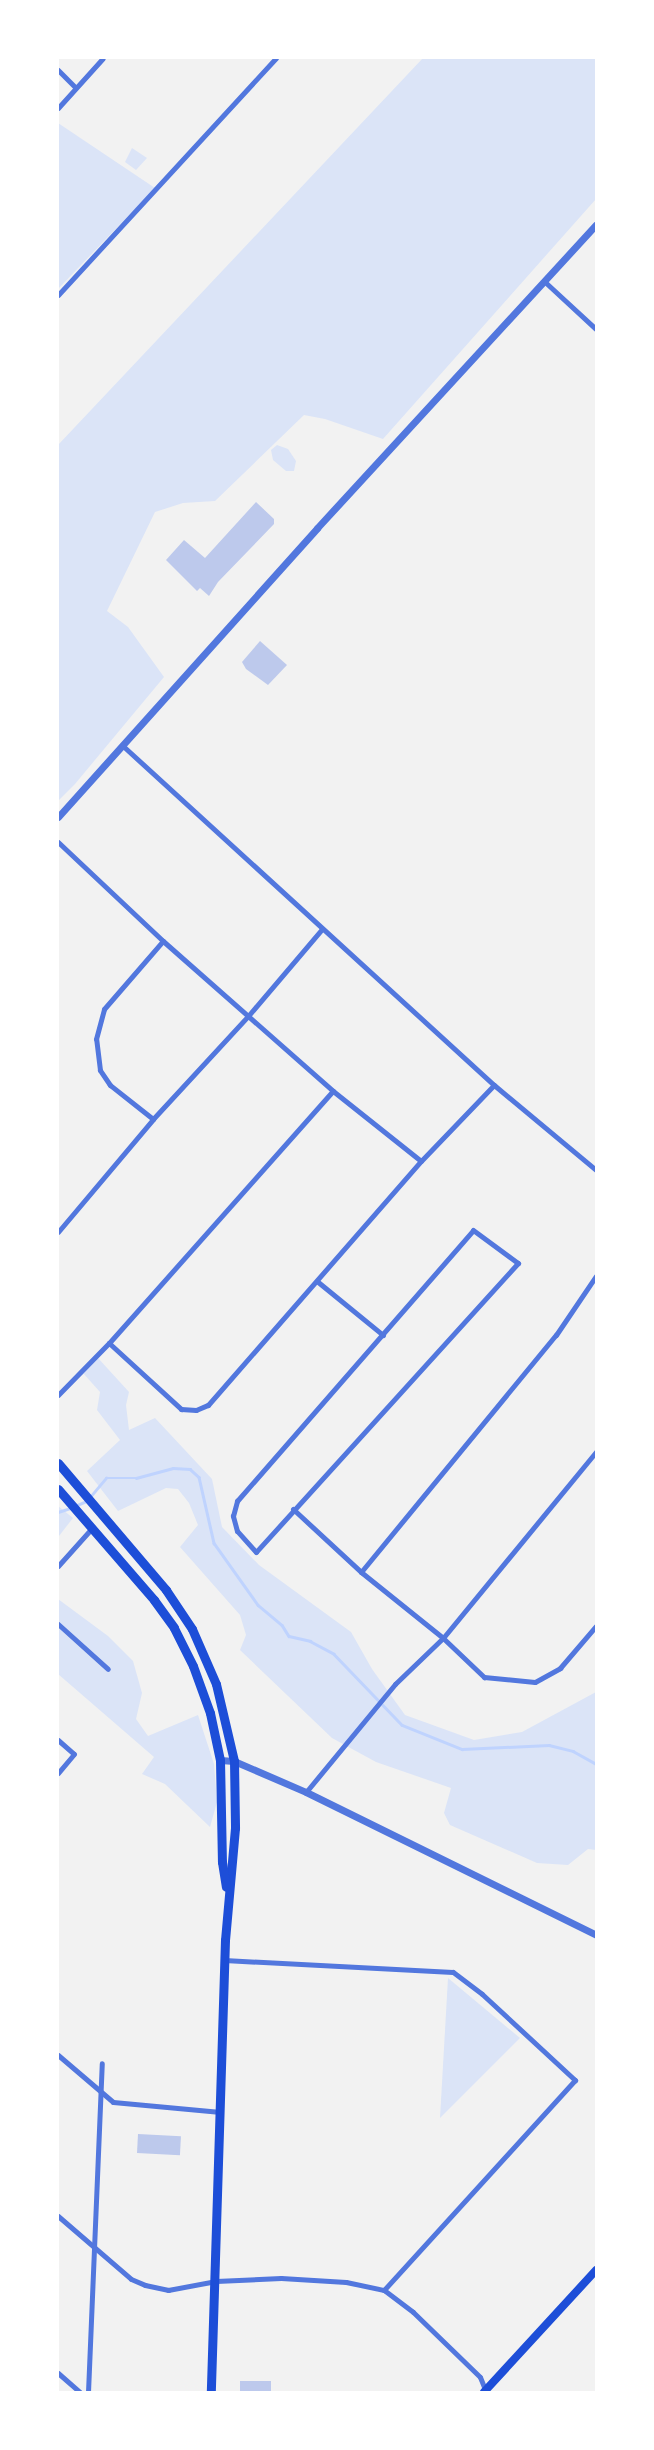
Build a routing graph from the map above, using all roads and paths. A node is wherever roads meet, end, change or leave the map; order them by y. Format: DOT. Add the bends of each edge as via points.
graph roads {
  1 [pos="103,58"];
  2 [pos="276,58"];
  3 [pos="58,70"];
  4 [pos="76,87"];
  5 [pos="58,108"];
  6 [pos="596,225"];
  7 [pos="545,282"];
  8 [pos="58,295"];
  9 [pos="596,329"];
  10 [pos="123,746"];
  11 [pos="58,817"];
  12 [pos="58,842"];
  13 [pos="322,929"];
  14 [pos="163,941"];
  15 [pos="248,1016"];
  16 [pos="494,1085"];
  17 [pos="333,1091"];
  18 [pos="153,1119"];
  19 [pos="421,1161"];
  20 [pos="596,1170"];
  21 [pos="58,1232"];
  22 [pos="596,1276"];
  23 [pos="318,1282"];
  24 [pos="383,1335"];
  25 [pos="108,1343"];
  26 [pos="58,1395"];
  27 [pos="596,1452"];
  28 [pos="58,1463"];
  29 [pos="60,1492"];
  30 [pos="293,1509"];
  31 [pos="92,1528"];
  32 [pos="58,1566"];
  33 [pos="360,1572"];
  34 [pos="58,1624"];
  35 [pos="596,1626"];
  36 [pos="443,1638"];
  37 [pos="108,1669"];
  38 [pos="58,1740"];
  39 [pos="220,1760"];
  40 [pos="234,1760"];
  41 [pos="58,1773"];
  42 [pos="306,1792"];
  43 [pos="227,1893"];
  44 [pos="596,1936"];
  45 [pos="224,1960"];
  46 [pos="58,2055"];
  47 [pos="102,2063"];
  48 [pos="100,2092"];
  49 [pos="221,2112"];
  50 [pos="58,2216"];
  51 [pos="92,2246"];
  52 [pos="596,2270"];
  53 [pos="216,2281"];
  54 [pos="384,2290"];
  55 [pos="58,2373"];
  56 [pos="80,2392"];
  57 [pos="88,2392"];
  58 [pos="211,2392"];
  59 [pos="485,2392"];
  1 -- 4 [label="street"];
  2 -- 8 [label="street"];
  3 -- 4 [label="street"];
  4 -- 5 [label="street"];
  6 -- 7 [label="street"];
  7 -- 9 [label="street"];
  7 -- 10 [label="street" via="317,528"];
  10 -- 11 [label="street"];
  10 -- 13 [label="street"];
  12 -- 14 [label="street"];
  13 -- 15 [label="street"];
  13 -- 16 [label="street"];
  14 -- 15 [label="street"];
  14 -- 18 [label="street" via="104,1009 96,1039 100,1070 110,1085"];
  15 -- 17 [label="street"];
  15 -- 18 [label="street"];
  16 -- 19 [label="street"];
  16 -- 20 [label="street"];
  17 -- 19 [label="street"];
  17 -- 25 [label="street"];
  18 -- 21 [label="street"];
  19 -- 23 [label="street"];
  22 -- 33 [label="street" via="556,1335"];
  23 -- 24 [label="street"];
  23 -- 25 [label="street" via="208,1405 196,1410 182,1409"];
  24 -- 30 [label="street" via="237,1500 233,1516 237,1532 256,1552"];
  24 -- 30 [label="street" via="473,1230 518,1263"];
  25 -- 26 [label="street"];
  27 -- 36 [label="street"];
  28 -- 40 [label="highway" via="166,1590 198,1639 216,1684"];
  29 -- 31 [label="highway"];
  30 -- 33 [label="street"];
  31 -- 32 [label="street"];
  31 -- 39 [label="highway" via="154,1600 184,1646 210,1713"];
  33 -- 36 [label="street"];
  34 -- 37 [label="street"];
  35 -- 36 [label="street" via="560,1668 535,1682 484,1677"];
  36 -- 42 [label="street" via="395,1684"];
  38 -- 41 [label="street" via="74,1754"];
  39 -- 40 [label="street"];
  39 -- 43 [label="highway" via="222,1862"];
  40 -- 42 [label="street"];
  40 -- 43 [label="highway" via="234,1863"];
  42 -- 44 [label="street"];
  43 -- 45 [label="highway"];
  45 -- 49 [label="highway"];
  45 -- 54 [label="street" via="453,1972 482,1994 575,2080"];
  46 -- 48 [label="street"];
  47 -- 48 [label="street"];
  48 -- 49 [label="street" via="112,2102 128,2105"];
  48 -- 51 [label="street"];
  49 -- 53 [label="highway"];
  50 -- 51 [label="street"];
  51 -- 53 [label="street" via="131,2278 145,2285 168,2290"];
  51 -- 57 [label="street"];
  52 -- 59 [label="main road"];
  53 -- 54 [label="street" via="281,2278 346,2282"];
  53 -- 58 [label="highway"];
  54 -- 59 [label="street" via="413,2312 480,2377"];
  55 -- 56 [label="street"];
}
